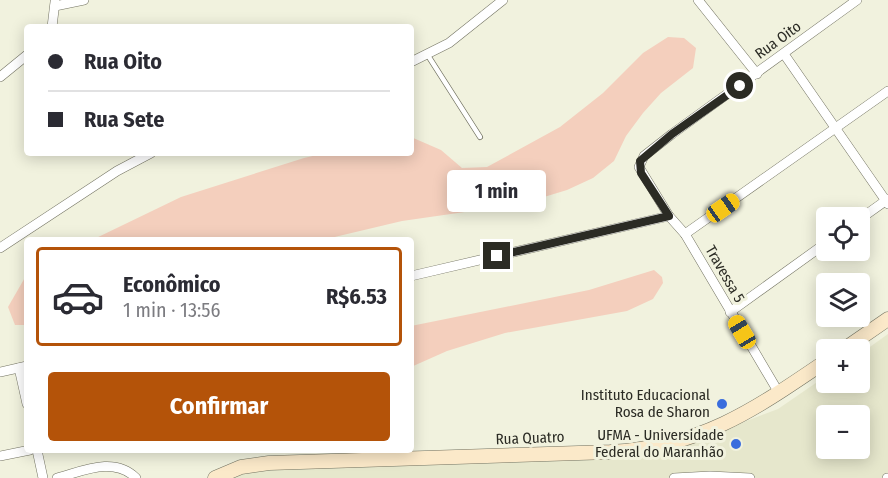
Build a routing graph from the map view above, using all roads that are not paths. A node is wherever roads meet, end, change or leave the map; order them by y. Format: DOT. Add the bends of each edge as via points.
graph roads {
  1 [pos="84,0"];
  2 [pos="503,0"];
  3 [pos="698,0"];
  4 [pos="857,0"];
  5 [pos="55,3"];
  6 [pos="52,24"];
  7 [pos="427,54"];
  8 [pos="784,54"];
  9 [pos="24,57"];
  10 [pos="414,60"];
  11 [pos="757,74"];
  12 [pos="0,77"];
  13 [pos="888,91"];
  14 [pos="835,128"];
  15 [pos="480,137"];
  16 [pos="145,156"];
  17 [pos="641,173"];
  18 [pos="887,201"];
  19 [pos="870,212"];
  20 [pos="669,216"];
  21 [pos="685,234"];
  22 [pos="0,248"];
  23 [pos="816,250"];
  24 [pos="414,275"];
  25 [pos="730,312"];
  26 [pos="888,319"];
  27 [pos="859,339"];
  28 [pos="23,367"];
  29 [pos="816,368"];
  30 [pos="0,372"];
  31 [pos="778,393"];
  32 [pos="24,451"];
  33 [pos="38,453"];
  34 [pos="0,456"];
  35 [pos="43,478"];
  36 [pos="57,478"];
  37 [pos="136,478"];
  38 [pos="215,478"];
  39 [pos="674,478"];
  40 [pos="750,478"];
  1 -- 5 [label="street"];
  2 -- 7 [label="street" via="449,43"];
  3 -- 11 [label="street"];
  4 -- 8 [label="street, Rua Oito"];
  5 -- 6 [label="street"];
  7 -- 10 [label="street"];
  7 -- 15 [label="lane"];
  8 -- 11 [label="street, Rua Oito"];
  8 -- 14 [label="street"];
  9 -- 12 [label="street"];
  11 -- 17 [label="street, Rua Oito" via="644,156 639,167"];
  13 -- 14 [label="street"];
  14 -- 18 [label="street"];
  14 -- 21 [label="street"];
  16 -- 22 [label="street"];
  17 -- 20 [label="street, Travessa 5"];
  18 -- 19 [label="street"];
  20 -- 21 [label="street, Travessa 5"];
  20 -- 24 [label="street"];
  21 -- 25 [label="street, Travessa 5"];
  23 -- 25 [label="street"];
  25 -- 31 [label="street, Travessa 5"];
  26 -- 27 [label="main road"];
  28 -- 30 [label="street"];
  29 -- 31 [label="main road, Rua Quatro"];
  31 -- 38 [label="main road, Rua Quatro" via="693,438 634,451 262,464 241,467"];
  32 -- 34 [label="street"];
  33 -- 35 [label="street"];
  36 -- 37 [label="street" via="106,466 127,469"];
  39 -- 40 [label="street"];
}
